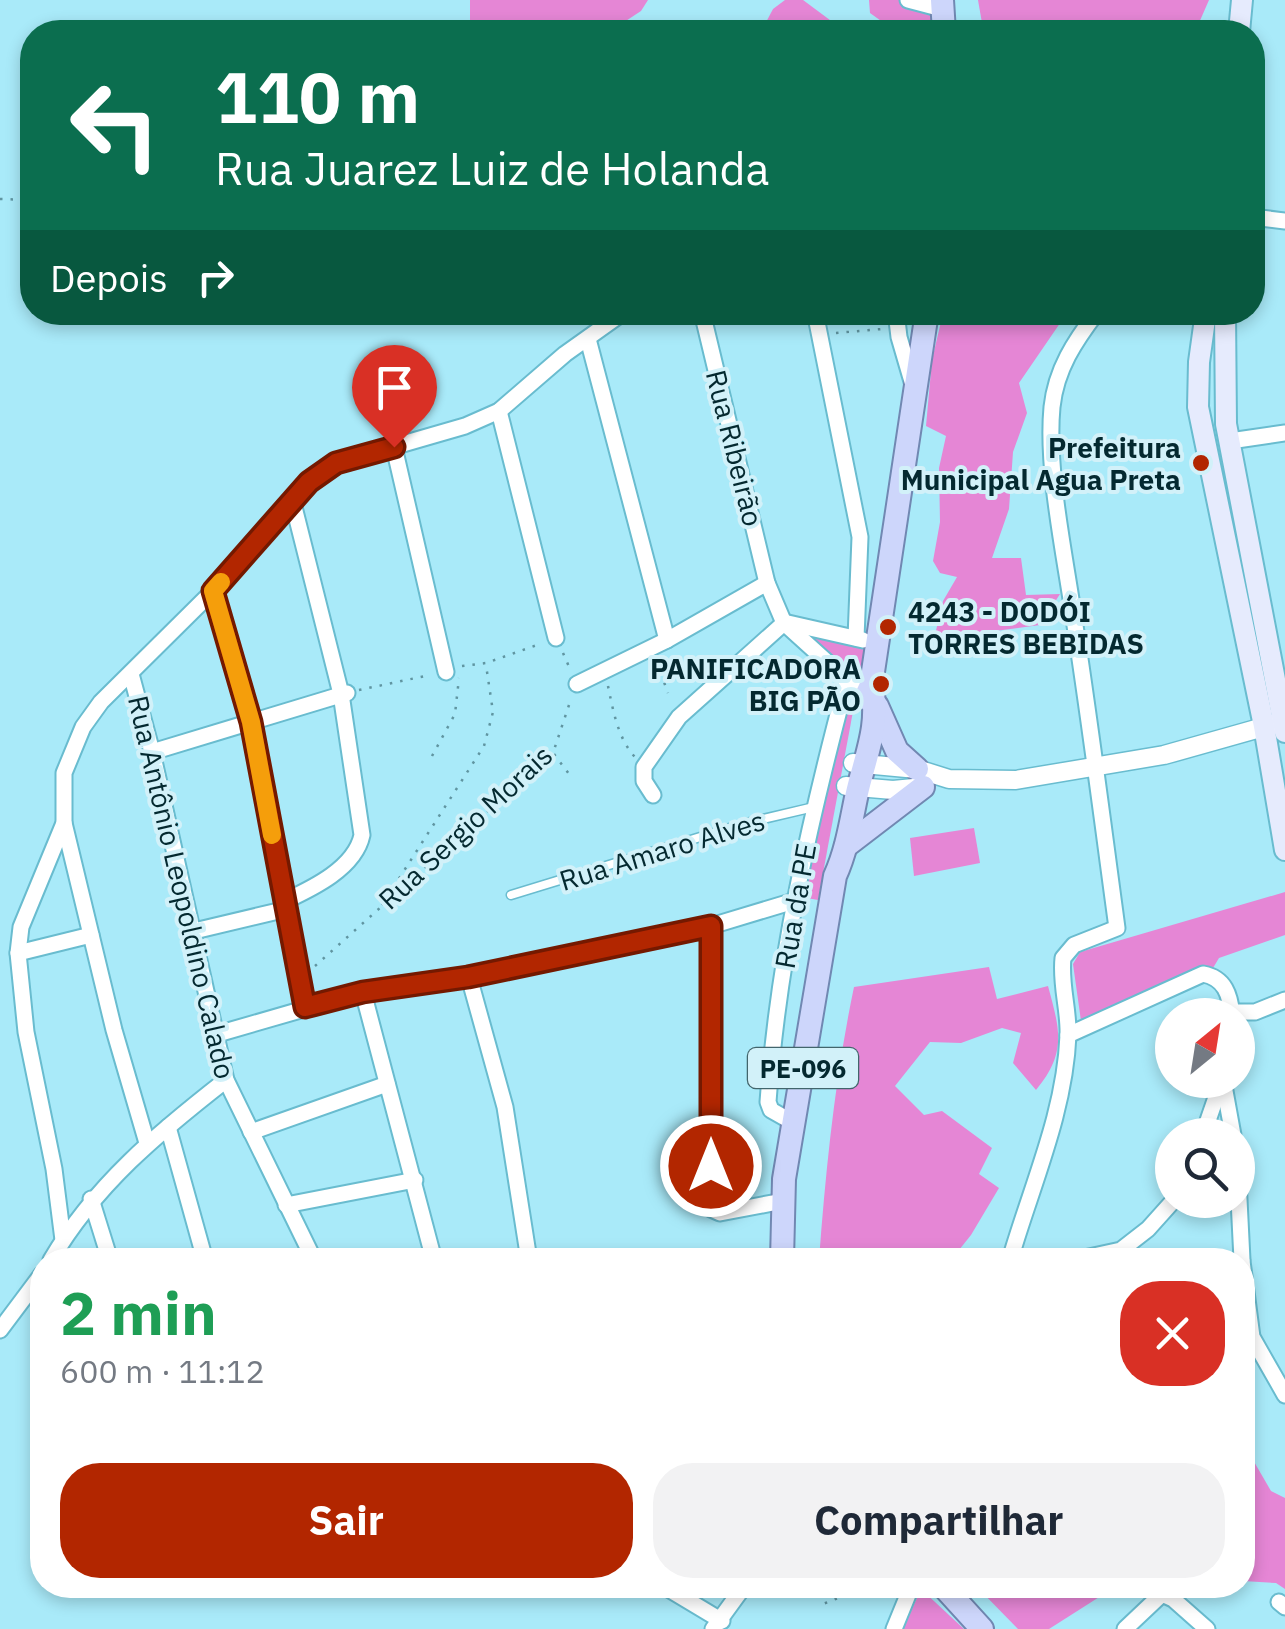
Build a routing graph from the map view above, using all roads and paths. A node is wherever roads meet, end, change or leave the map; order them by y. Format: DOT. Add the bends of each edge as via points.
graph roads {
  1 [pos="908,0"];
  2 [pos="943,14"];
  3 [pos="607,325"];
  4 [pos="705,325"];
  5 [pos="817,325"];
  6 [pos="869,325"];
  7 [pos="898,325"];
  8 [pos="925,325"];
  9 [pos="1088,325"];
  10 [pos="1204,325"];
  11 [pos="1225,325"];
  12 [pos="819,334"];
  13 [pos="588,339"];
  14 [pos="916,394"];
  15 [pos="499,411"];
  16 [pos="1285,433"];
  17 [pos="1230,441"];
  18 [pos="394,447"];
  19 [pos="294,503"];
  20 [pos="767,583"];
  21 [pos="213,591"];
  22 [pos="784,622"];
  23 [pos="556,638"];
  24 [pos="667,640"];
  25 [pos="865,640"];
  26 [pos="651,648"];
  27 [pos="486,663"];
  28 [pos="453,669"];
  29 [pos="604,670"];
  30 [pos="132,674"];
  31 [pos="847,680"];
  32 [pos="577,684"];
  33 [pos="668,693"];
  34 [pos="344,694"];
  35 [pos="873,694"];
  36 [pos="251,722"];
  37 [pos="1279,726"];
  38 [pos="152,752"];
  39 [pos="553,752"];
  40 [pos="432,756"];
  41 [pos="644,767"];
  42 [pos="1095,768"];
  43 [pos="855,775"];
  44 [pos="572,778"];
  45 [pos="920,778"];
  46 [pos="652,794"];
  47 [pos="814,807"];
  48 [pos="64,823"];
  49 [pos="846,846"];
  50 [pos="1285,850"];
  51 [pos="835,876"];
  52 [pos="511,895"];
  53 [pos="794,901"];
  54 [pos="286,905"];
  55 [pos="380,908"];
  56 [pos="711,926"];
  57 [pos="190,932"];
  58 [pos="90,935"];
  59 [pos="18,953"];
  60 [pos="468,977"];
  61 [pos="302,990"];
  62 [pos="363,992"];
  63 [pos="1228,998"];
  64 [pos="1285,1000"];
  65 [pos="305,1007"];
  66 [pos="1255,1012"];
  67 [pos="214,1035"];
  68 [pos="1068,1035"];
  69 [pos="226,1080"];
  70 [pos="386,1084"];
  71 [pos="794,1122"];
  72 [pos="168,1127"];
  73 [pos="250,1132"];
  74 [pos="146,1144"];
  75 [pos="414,1180"];
  76 [pos="91,1199"];
  77 [pos="783,1201"];
  78 [pos="286,1205"];
  79 [pos="1158,1218"];
  80 [pos="1240,1218"];
  81 [pos="62,1240"];
  82 [pos="58,1248"];
  83 [pos="106,1248"];
  84 [pos="202,1248"];
  85 [pos="308,1248"];
  86 [pos="429,1248"];
  87 [pos="527,1248"];
  88 [pos="782,1248"];
  89 [pos="1014,1248"];
  90 [pos="1129,1248"];
  91 [pos="1241,1248"];
  92 [pos="30,1290"];
  93 [pos="0,1330"];
  94 [pos="1255,1351"];
  95 [pos="1285,1394"];
  96 [pos="680,1598"];
  97 [pos="736,1598"];
  98 [pos="907,1598"];
  99 [pos="954,1598"];
  100 [pos="1156,1598"];
  101 [pos="1172,1598"];
  102 [pos="717,1625"];
  103 [pos="894,1629"];
  104 [pos="982,1629"];
  105 [pos="1125,1629"];
  106 [pos="1207,1629"];
  1 -- 2 [label="street"];
  3 -- 13 [label="street"];
  4 -- 20 [label="street, Rua Ribeirão"];
  5 -- 12 [label="street"];
  6 -- 12 [label="path"];
  7 -- 14 [label="street"];
  8 -- 14 [label="main road, PE-096"];
  9 -- 42 [label="street" via="1058,378 1052,422"];
  10 -- 37 [label="main road" via="1198,407"];
  11 -- 17 [label="main road"];
  12 -- 25 [label="street" via="860,536"];
  13 -- 15 [label="street"];
  13 -- 24 [label="street"];
  14 -- 25 [label="main road, PE-096"];
  15 -- 18 [label="street"];
  15 -- 23 [label="street"];
  16 -- 17 [label="street"];
  17 -- 37 [label="main road"];
  18 -- 19 [label="street" via="336,463"];
  18 -- 28 [label="street"];
  19 -- 21 [label="street"];
  19 -- 34 [label="street"];
  20 -- 22 [label="street, Rua Ribeirão"];
  20 -- 24 [label="street"];
  21 -- 30 [label="street"];
  21 -- 36 [label="street"];
  22 -- 25 [label="street"];
  22 -- 31 [label="street"];
  22 -- 41 [label="street" via="680,717"];
  23 -- 32 [label="path"];
  24 -- 26 [label="street"];
  25 -- 35 [label="main road, PE-096"];
  26 -- 29 [label="street"];
  26 -- 33 [label="path"];
  27 -- 55 [label="path" via="493,712 484,746"];
  28 -- 40 [label="path" via="455,714"];
  29 -- 32 [label="street"];
  29 -- 41 [label="path" via="628,749"];
  30 -- 38 [label="street, Rua Antônio Leopoldino Calado"];
  30 -- 48 [label="street" via="83,727 64,773"];
  31 -- 35 [label="street"];
  31 -- 47 [label="street, Rua da PE"];
  32 -- 39 [label="path, Rua Sergio Morais"];
  34 -- 36 [label="street"];
  34 -- 54 [label="street" via="360,843 334,874"];
  35 -- 43 [label="main road, PE-096" via="872,740"];
  35 -- 45 [label="main road" via="897,751"];
  36 -- 38 [label="street"];
  36 -- 54 [label="street"];
  37 -- 42 [label="street"];
  37 -- 50 [label="main road"];
  38 -- 57 [label="street, Rua Antônio Leopoldino Calado"];
  39 -- 44 [label="path"];
  39 -- 55 [label="path, Rua Sergio Morais"];
  41 -- 46 [label="street"];
  42 -- 45 [label="street" via="1016,780"];
  42 -- 68 [label="street" via="1117,928 1066,951"];
  43 -- 45 [label="street" via="902,790"];
  43 -- 49 [label="main road, PE-096"];
  43 -- 51 [label="main road, PE-096" via="830,853"];
  45 -- 49 [label="main road"];
  47 -- 52 [label="lane, Rua Amaro Alves"];
  47 -- 53 [label="street, Rua da PE"];
  48 -- 58 [label="street"];
  48 -- 59 [label="street" via="21,927"];
  49 -- 51 [label="main road, PE-096"];
  51 -- 71 [label="main road, PE-096"];
  53 -- 56 [label="street"];
  53 -- 71 [label="street, Rua da PE" via="768,1102 770,1110"];
  54 -- 57 [label="street"];
  54 -- 61 [label="street"];
  55 -- 61 [label="path, Rua Sergio Morais" via="312,968"];
  56 -- 60 [label="street"];
  56 -- 77 [label="street" via="711,1209"];
  57 -- 67 [label="street, Rua Antônio Leopoldino Calado"];
  58 -- 59 [label="street"];
  58 -- 74 [label="street"];
  59 -- 81 [label="street"];
  60 -- 62 [label="street"];
  60 -- 87 [label="street" via="505,1106"];
  61 -- 65 [label="street"];
  62 -- 65 [label="street"];
  62 -- 70 [label="street"];
  63 -- 68 [label="street" via="1223,982 1203,974"];
  64 -- 66 [label="street"];
  65 -- 67 [label="street"];
  67 -- 69 [label="street, Rua Antônio Leopoldino Calado"];
  68 -- 89 [label="street" via="1052,1130"];
  69 -- 72 [label="street"];
  69 -- 73 [label="street, Rua Antônio Leopoldino Calado"];
  70 -- 73 [label="street"];
  70 -- 75 [label="street"];
  71 -- 77 [label="main road, PE-096"];
  72 -- 74 [label="street"];
  72 -- 84 [label="street"];
  73 -- 78 [label="street, Rua Antônio Leopoldino Calado"];
  74 -- 76 [label="street"];
  75 -- 78 [label="street"];
  75 -- 86 [label="street"];
  76 -- 81 [label="street"];
  76 -- 83 [label="street"];
  77 -- 88 [label="main road, PE-096"];
  78 -- 85 [label="street, Rua Antônio Leopoldino Calado"];
  79 -- 90 [label="street"];
  80 -- 91 [label="street"];
  81 -- 82 [label="street"];
  92 -- 93 [label="street"];
  94 -- 95 [label="street"];
  96 -- 102 [label="street"];
  97 -- 102 [label="street"];
  98 -- 103 [label="street"];
  99 -- 104 [label="main road"];
  100 -- 105 [label="street"];
  101 -- 106 [label="street"];
}
